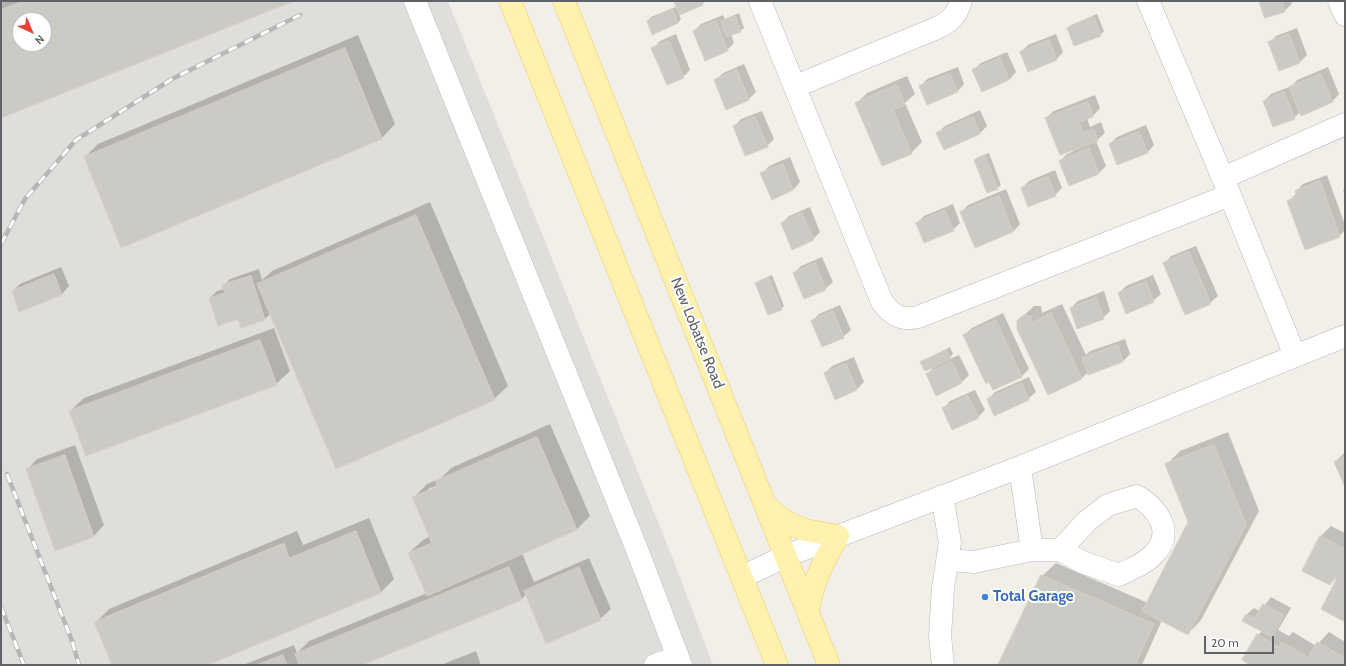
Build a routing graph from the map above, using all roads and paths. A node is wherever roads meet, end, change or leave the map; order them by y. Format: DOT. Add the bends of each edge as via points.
graph roads {
  1 [pos="415,1"];
  2 [pos="510,1"];
  3 [pos="564,1"];
  4 [pos="760,1"];
  5 [pos="961,1"];
  6 [pos="1148,1"];
  7 [pos="1339,1"];
  8 [pos="1345,15"];
  9 [pos="796,86"];
  10 [pos="1345,124"];
  11 [pos="1226,187"];
  12 [pos="1345,336"];
  13 [pos="1295,356"];
  14 [pos="1020,467"];
  15 [pos="942,496"];
  16 [pos="767,507"];
  17 [pos="838,536"];
  18 [pos="1032,550"];
  19 [pos="1060,550"];
  20 [pos="786,556"];
  21 [pos="949,560"];
  22 [pos="742,577"];
  23 [pos="808,611"];
  24 [pos="679,661"];
  25 [pos="655,665"];
  26 [pos="777,665"];
  27 [pos="829,665"];
  28 [pos="943,665"];
  1 -- 24 [label="street" via="636,547"];
  2 -- 22 [label="main road"];
  3 -- 16 [label="main road, New Lobatse Road"];
  4 -- 9 [label="street"];
  5 -- 9 [label="street" via="957,14 943,25"];
  6 -- 11 [label="street"];
  7 -- 8 [label="street"];
  9 -- 11 [label="street" via="882,302 898,317 908,320"];
  10 -- 11 [label="street"];
  11 -- 13 [label="street"];
  12 -- 13 [label="street"];
  13 -- 14 [label="street"];
  14 -- 15 [label="street"];
  14 -- 18 [label="street"];
  15 -- 17 [label="street"];
  15 -- 21 [label="street" via="950,542"];
  16 -- 17 [label="main road" via="786,522 805,530"];
  16 -- 20 [label="main road, New Lobatse Road"];
  17 -- 20 [label="street"];
  17 -- 23 [label="main road" via="823,561 810,595"];
  18 -- 19 [label="street"];
  18 -- 21 [label="street" via="974,562"];
  20 -- 22 [label="street"];
  20 -- 23 [label="main road, New Lobatse Road"];
  21 -- 28 [label="street" via="943,588 940,636"];
  22 -- 26 [label="main road"];
  23 -- 27 [label="main road, New Lobatse Road"];
  24 -- 25 [label="street"];
}
